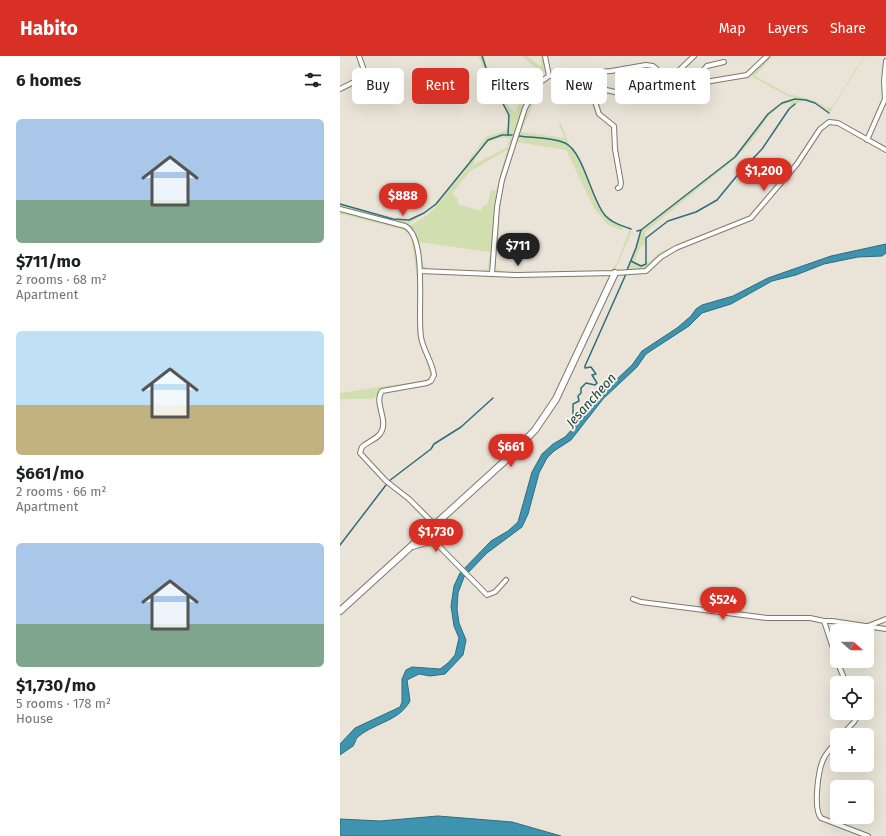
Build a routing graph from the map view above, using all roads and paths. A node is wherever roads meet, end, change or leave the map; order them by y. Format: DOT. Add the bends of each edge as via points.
graph roads {
  1 [pos="359,56"];
  2 [pos="545,56"];
  3 [pos="694,56"];
  4 [pos="768,56"];
  5 [pos="886,60"];
  6 [pos="724,62"];
  7 [pos="704,68"];
  8 [pos="607,71"];
  9 [pos="549,76"];
  10 [pos="710,81"];
  11 [pos="340,89"];
  12 [pos="596,104"];
  13 [pos="867,140"];
  14 [pos="886,150"];
  15 [pos="618,188"];
  16 [pos="340,209"];
  17 [pos="420,271"];
  18 [pos="492,274"];
  19 [pos="616,274"];
  20 [pos="434,524"];
  21 [pos="406,549"];
  22 [pos="506,580"];
  23 [pos="633,599"];
  24 [pos="340,611"];
  25 [pos="886,619"];
  26 [pos="824,621"];
  27 [pos="854,624"];
  28 [pos="873,624"];
  29 [pos="874,627"];
  30 [pos="886,629"];
  31 [pos="830,639"];
  32 [pos="855,720"];
  33 [pos="848,728"];
  34 [pos="830,751"];
  35 [pos="868,836"];
  1 -- 11 [label="street" via="366,76"];
  2 -- 9 [label="street"];
  3 -- 8 [label="street" via="671,78 667,78 653,66 646,65"];
  4 -- 10 [label="street" via="747,75"];
  5 -- 13 [label="street" via="886,99"];
  6 -- 7 [label="street"];
  9 -- 18 [label="street" via="539,83 525,108 507,162 499,195"];
  12 -- 15 [label="street" via="599,114 614,126 620,183"];
  13 -- 14 [label="street"];
  13 -- 19 [label="street" via="838,123 829,122 820,129 797,164 751,218 676,248 646,271"];
  16 -- 17 [label="street" via="409,228 416,240"];
  17 -- 18 [label="street"];
  17 -- 20 [label="street" via="421,339 434,372 433,378 427,383 382,391 379,401 382,431 362,447 360,453 386,481"];
  18 -- 19 [label="street"];
  19 -- 20 [label="street" via="556,399 535,430 507,459"];
  20 -- 21 [label="street"];
  21 -- 22 [label="street" via="426,543 437,544 488,595 495,592"];
  21 -- 24 [label="street"];
  23 -- 26 [label="street" via="729,614"];
  25 -- 28 [label="street"];
  26 -- 27 [label="street"];
  26 -- 31 [label="street"];
  29 -- 30 [label="street"];
  32 -- 33 [label="street"];
  34 -- 35 [label="street" via="823,761 816,798 818,815"];
}
